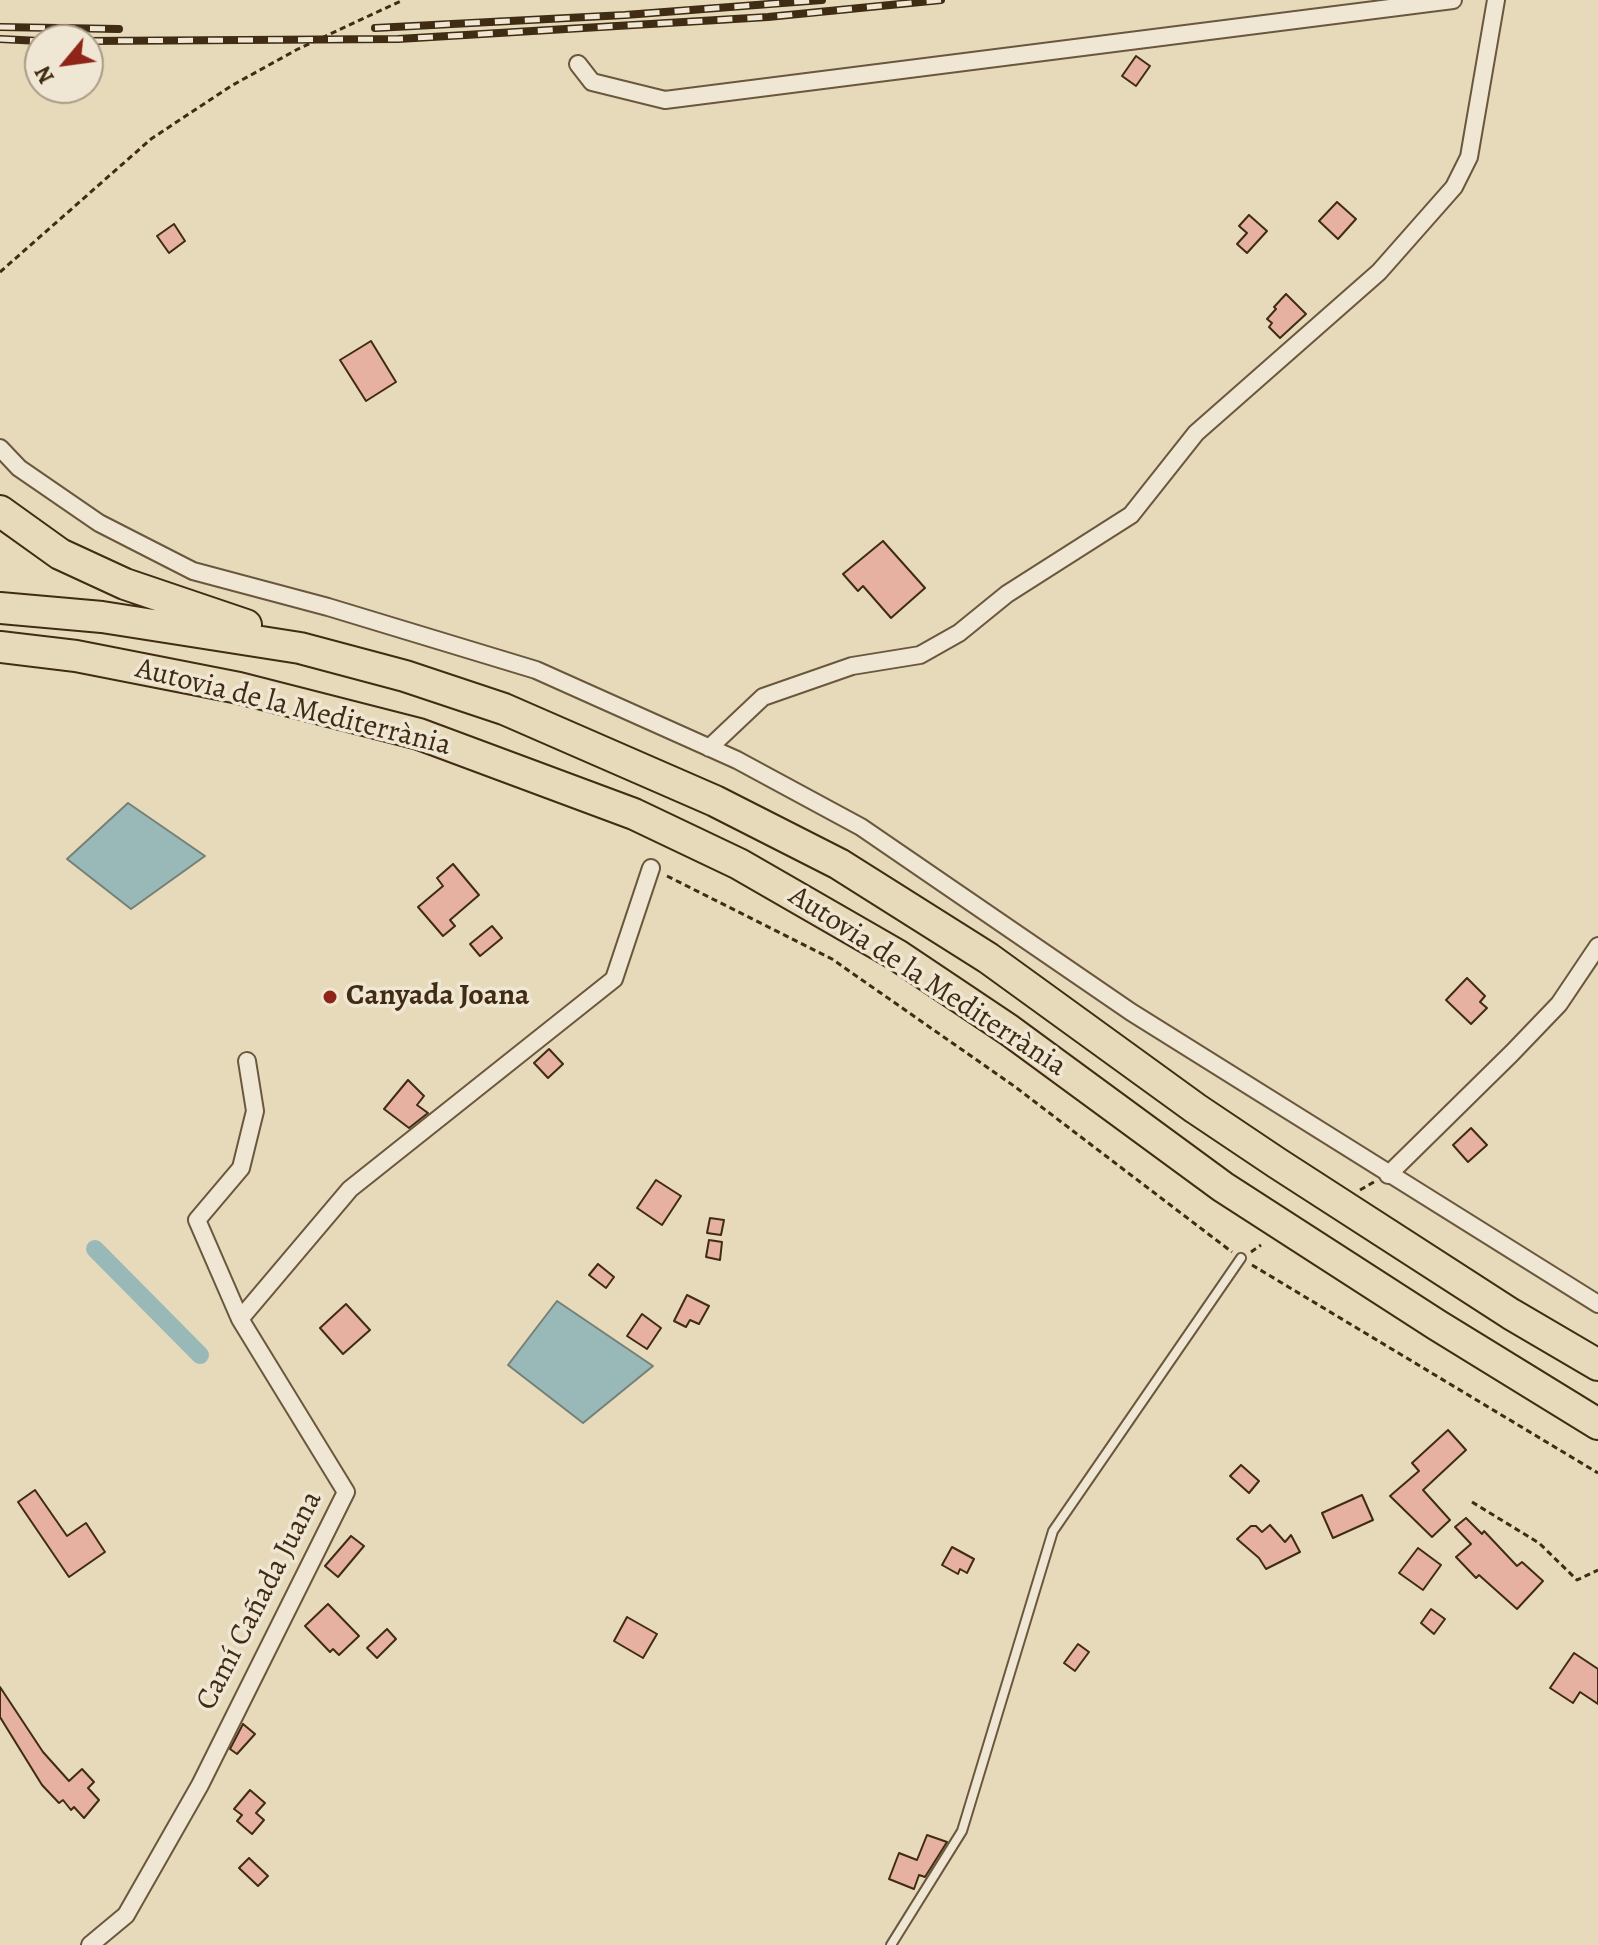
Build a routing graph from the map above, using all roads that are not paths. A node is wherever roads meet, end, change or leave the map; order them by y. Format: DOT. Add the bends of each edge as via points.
graph roads {
  1 [pos="1453,0"];
  2 [pos="1496,0"];
  3 [pos="578,64"];
  4 [pos="0,448"];
  5 [pos="0,511"];
  6 [pos="0,608"];
  7 [pos="0,647"];
  8 [pos="300,648"];
  9 [pos="76,656"];
  10 [pos="0,665"];
  11 [pos="709,748"];
  12 [pos="651,868"];
  13 [pos="1598,946"];
  14 [pos="247,1061"];
  15 [pos="1388,1175"];
  16 [pos="1241,1258"];
  17 [pos="1598,1304"];
  18 [pos="240,1319"];
  19 [pos="1598,1365"];
  20 [pos="1598,1424"];
  21 [pos="90,1945"];
  22 [pos="891,1945"];
  1 -- 3 [label="street" via="665,100 592,82"];
  2 -- 11 [label="street" via="1469,157 1454,187 1379,272 1196,433 1131,515 920,655 852,666 763,697"];
  4 -- 11 [label="street" via="19,468 99,523 193,571 536,670"];
  5 -- 8 [label="highway" via="60,554 125,584"];
  6 -- 8 [label="highway, Autovia de la Mediterrània" via="102,617"];
  7 -- 9 [label="highway, Autovia de la Mediterrània"];
  8 -- 19 [label="highway, Autovia de la Mediterrània" via="504,709 715,801 839,864 988,958 1303,1180"];
  9 -- 10 [label="highway" via="31,666"];
  9 -- 20 [label="highway, Autovia de la Mediterrània" via="239,688 419,734 634,814 739,864 897,955 1223,1187"];
  11 -- 15 [label="street" via="861,827 1131,1012"];
  12 -- 18 [label="street" via="614,979 350,1189"];
  13 -- 15 [label="street" via="1559,1004"];
  14 -- 18 [label="street" via="255,1111 241,1168 197,1220"];
  15 -- 17 [label="street"];
  16 -- 22 [label="lane" via="1053,1531 962,1831"];
  18 -- 21 [label="street, Camí Cañada Juana" via="346,1492 200,1785 126,1915"];
}
